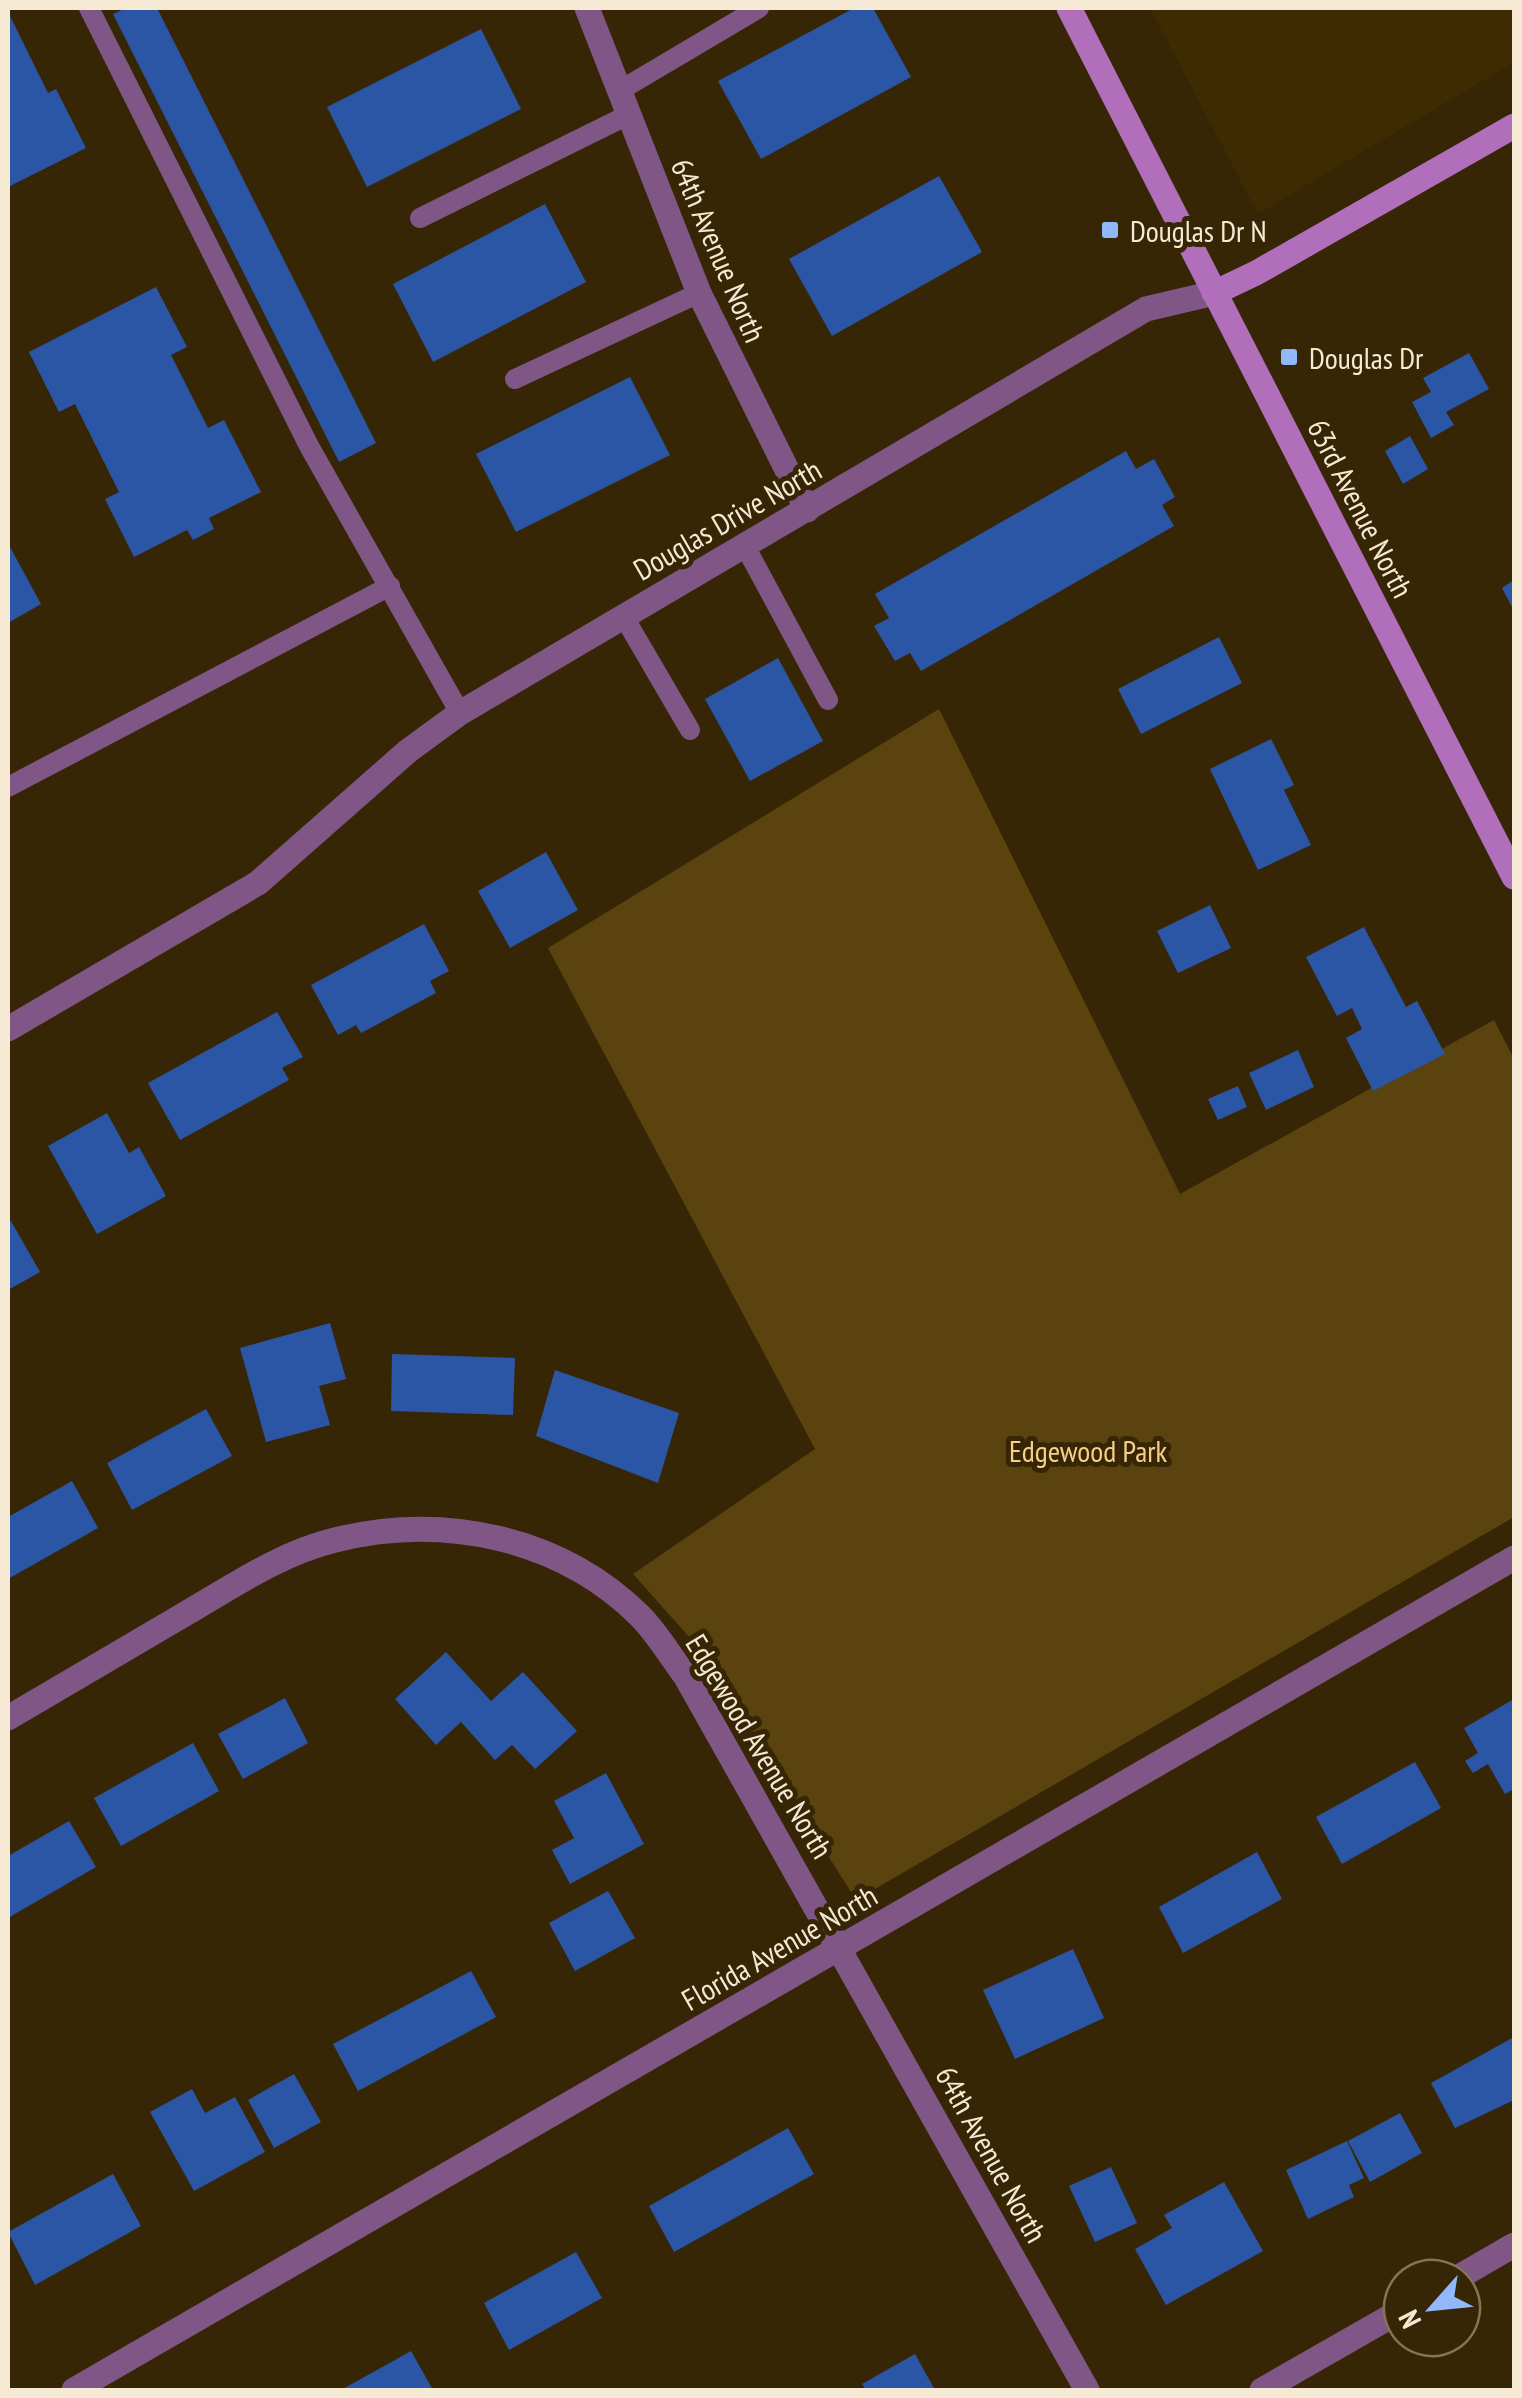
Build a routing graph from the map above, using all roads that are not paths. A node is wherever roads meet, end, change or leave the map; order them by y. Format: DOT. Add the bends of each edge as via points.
graph roads {
  1 [pos="89,8"];
  2 [pos="587,8"];
  3 [pos="759,8"];
  4 [pos="1069,8"];
  5 [pos="623,103"];
  6 [pos="1514,126"];
  7 [pos="420,218"];
  8 [pos="698,292"];
  9 [pos="1214,293"];
  10 [pos="515,378"];
  11 [pos="807,510"];
  12 [pos="745,546"];
  13 [pos="390,586"];
  14 [pos="624,617"];
  15 [pos="828,700"];
  16 [pos="460,713"];
  17 [pos="690,730"];
  18 [pos="8,787"];
  19 [pos="1511,860"];
  20 [pos="10,1020"];
  21 [pos="1514,1558"];
  22 [pos="8,1718"];
  23 [pos="841,1949"];
  24 [pos="1514,2245"];
  25 [pos="1482,2264"];
  26 [pos="1382,2321"];
  27 [pos="74,2390"];
  28 [pos="1087,2390"];
  29 [pos="1262,2390"];
  1 -- 13 [label="lane" via="309,446"];
  2 -- 5 [label="street, 64th Avenue North"];
  3 -- 5 [label="lane"];
  4 -- 9 [label="street, 63rd Avenue North"];
  5 -- 7 [label="lane"];
  5 -- 8 [label="street, 64th Avenue North"];
  6 -- 9 [label="street, Douglas Drive North"];
  8 -- 10 [label="lane"];
  8 -- 11 [label="street, 64th Avenue North"];
  9 -- 11 [label="street, Douglas Drive North" via="1146,309"];
  9 -- 19 [label="street, 63rd Avenue North"];
  11 -- 12 [label="street, Douglas Drive North"];
  12 -- 14 [label="street, Douglas Drive North"];
  12 -- 15 [label="lane"];
  13 -- 16 [label="lane"];
  13 -- 18 [label="lane"];
  14 -- 16 [label="street, Douglas Drive North"];
  14 -- 17 [label="lane"];
  16 -- 20 [label="street, Douglas Drive North" via="258,883"];
  21 -- 23 [label="street, Florida Avenue North"];
  22 -- 23 [label="street, Edgewood Avenue North" via="274,1562 335,1540 403,1530 472,1531 534,1546 595,1578 642,1617 686,1676"];
  23 -- 27 [label="street, Florida Avenue North"];
  23 -- 28 [label="street, 64th Avenue North"];
  24 -- 25 [label="street"];
  26 -- 29 [label="street"];
}
